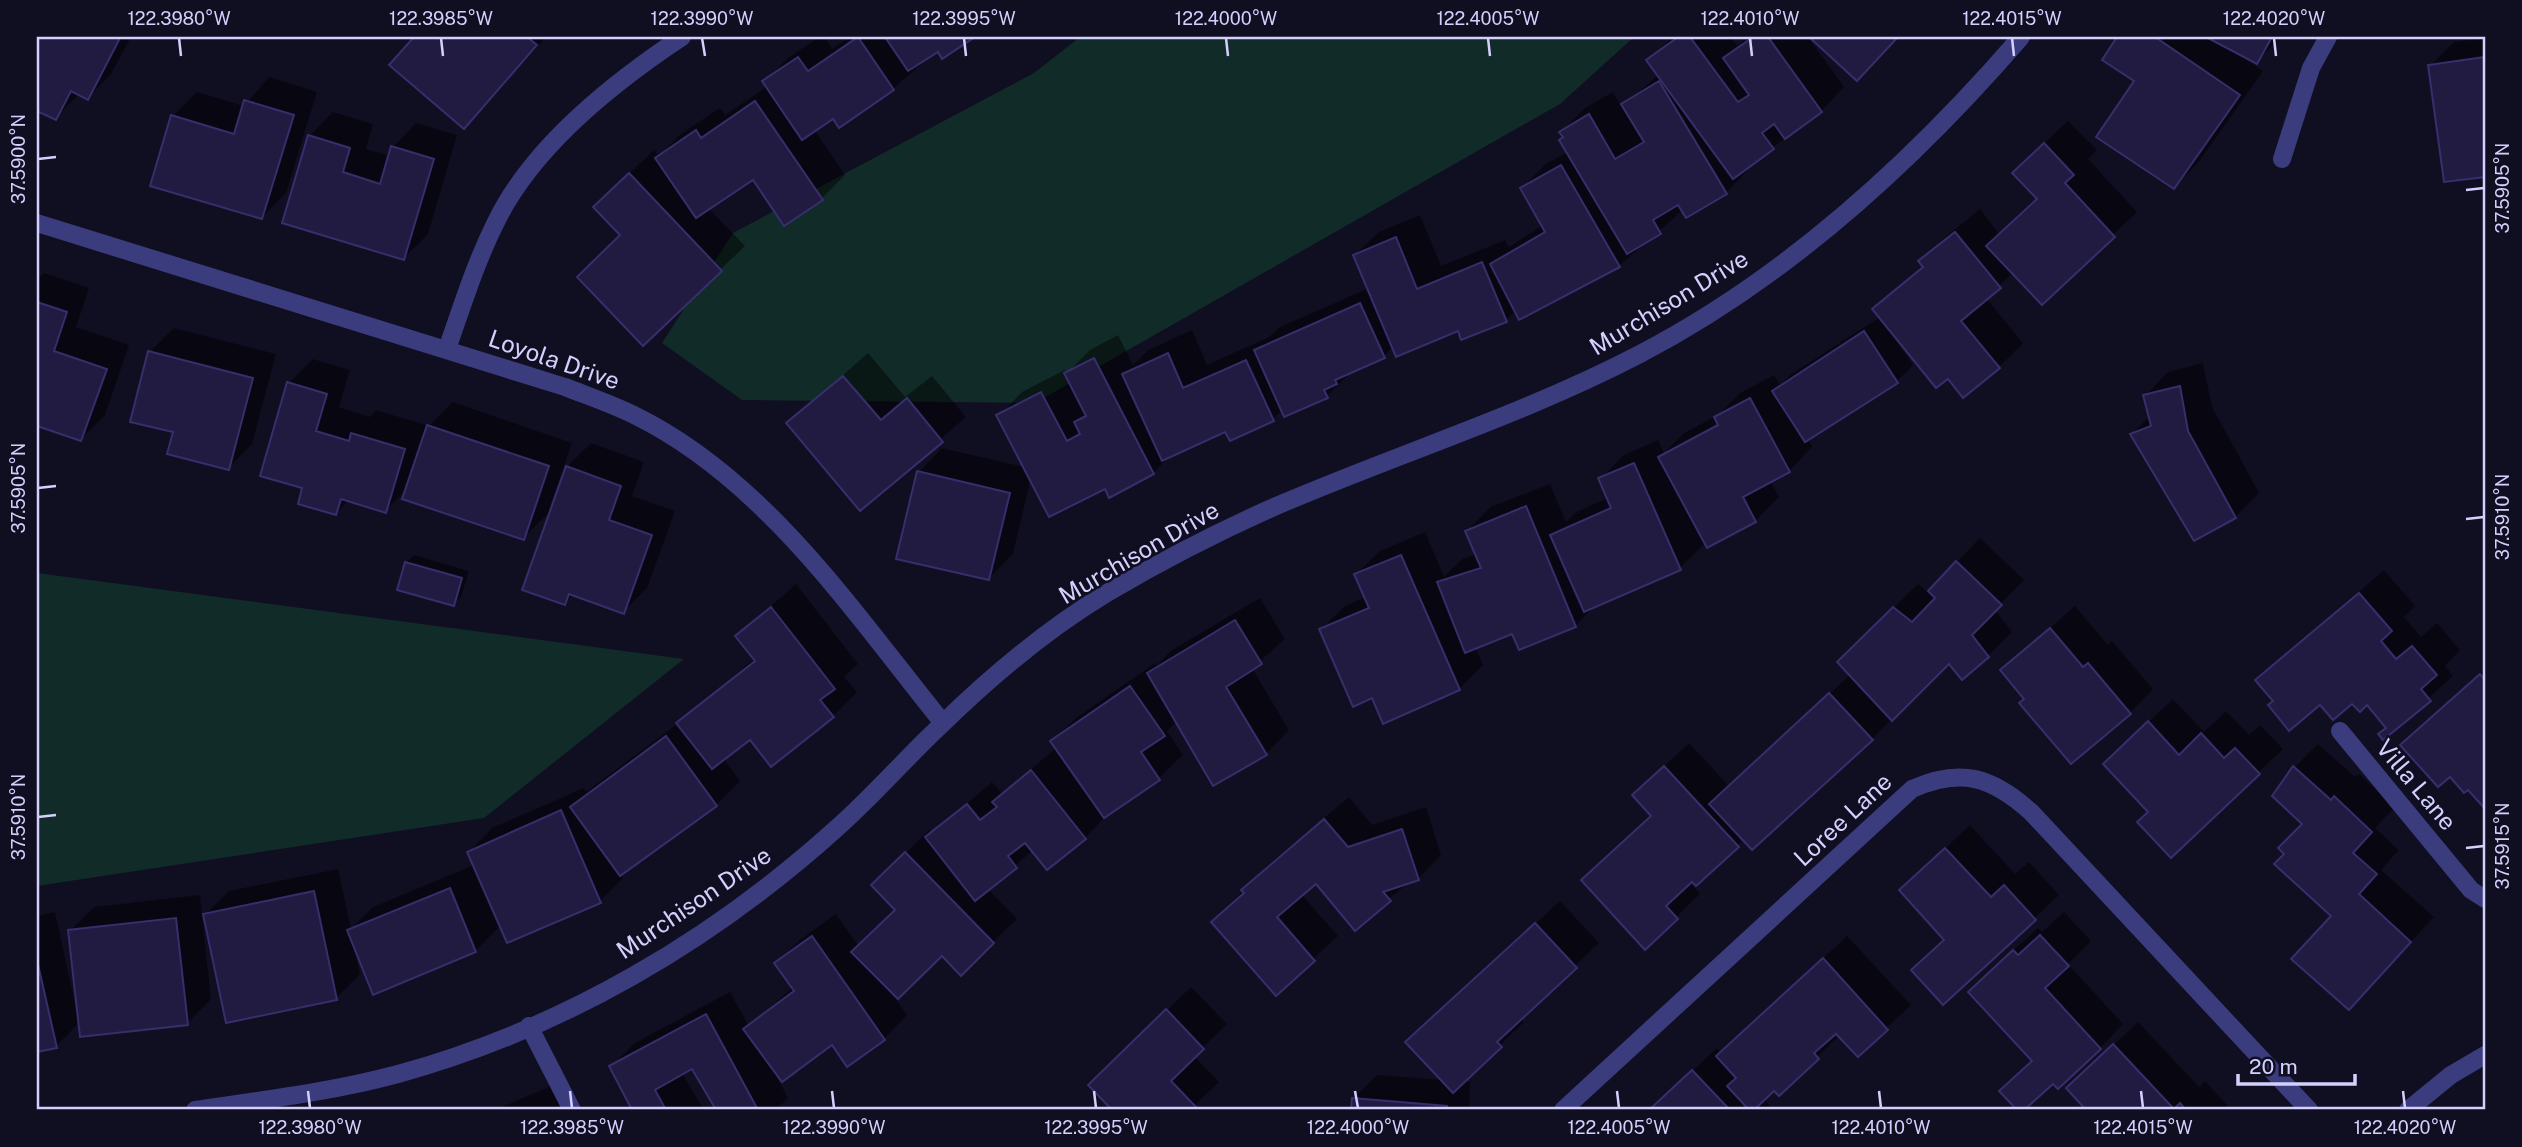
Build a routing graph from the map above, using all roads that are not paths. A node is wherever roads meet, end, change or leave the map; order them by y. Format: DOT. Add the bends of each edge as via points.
graph roads {
  1 [pos="682,37"];
  2 [pos="2021,37"];
  3 [pos="2328,37"];
  4 [pos="2282,159"];
  5 [pos="37,223"];
  6 [pos="447,349"];
  7 [pos="943,723"];
  8 [pos="2340,731"];
  9 [pos="2485,899"];
  10 [pos="529,1026"];
  11 [pos="2485,1055"];
  12 [pos="202,1110"];
  13 [pos="572,1110"];
  14 [pos="1563,1110"];
  15 [pos="2309,1110"];
  16 [pos="2408,1110"];
  1 -- 6 [label="street" via="581,113 531,169 496,221"];
  2 -- 7 [label="street, Murchison Drive" via="1905,163 1824,233 1733,299 1643,353 1552,395 1279,505 1186,549 1101,597 1018,657"];
  3 -- 4 [label="street" via="2311,68"];
  5 -- 6 [label="street, Loyola Drive"];
  6 -- 7 [label="street, Loyola Drive" via="636,415 701,457 759,504 812,561"];
  7 -- 10 [label="street, Murchison Drive" via="840,825 764,890 673,953 585,1002"];
  8 -- 9 [label="street, Villa Lane" via="2472,890"];
  10 -- 12 [label="street, Murchison Drive" via="398,1074 305,1095"];
  10 -- 13 [label="street"];
  11 -- 16 [label="street"];
  14 -- 15 [label="street, Loree Lane" via="1912,789 1940,777 1975,778 2008,791 2031,811"];
}
